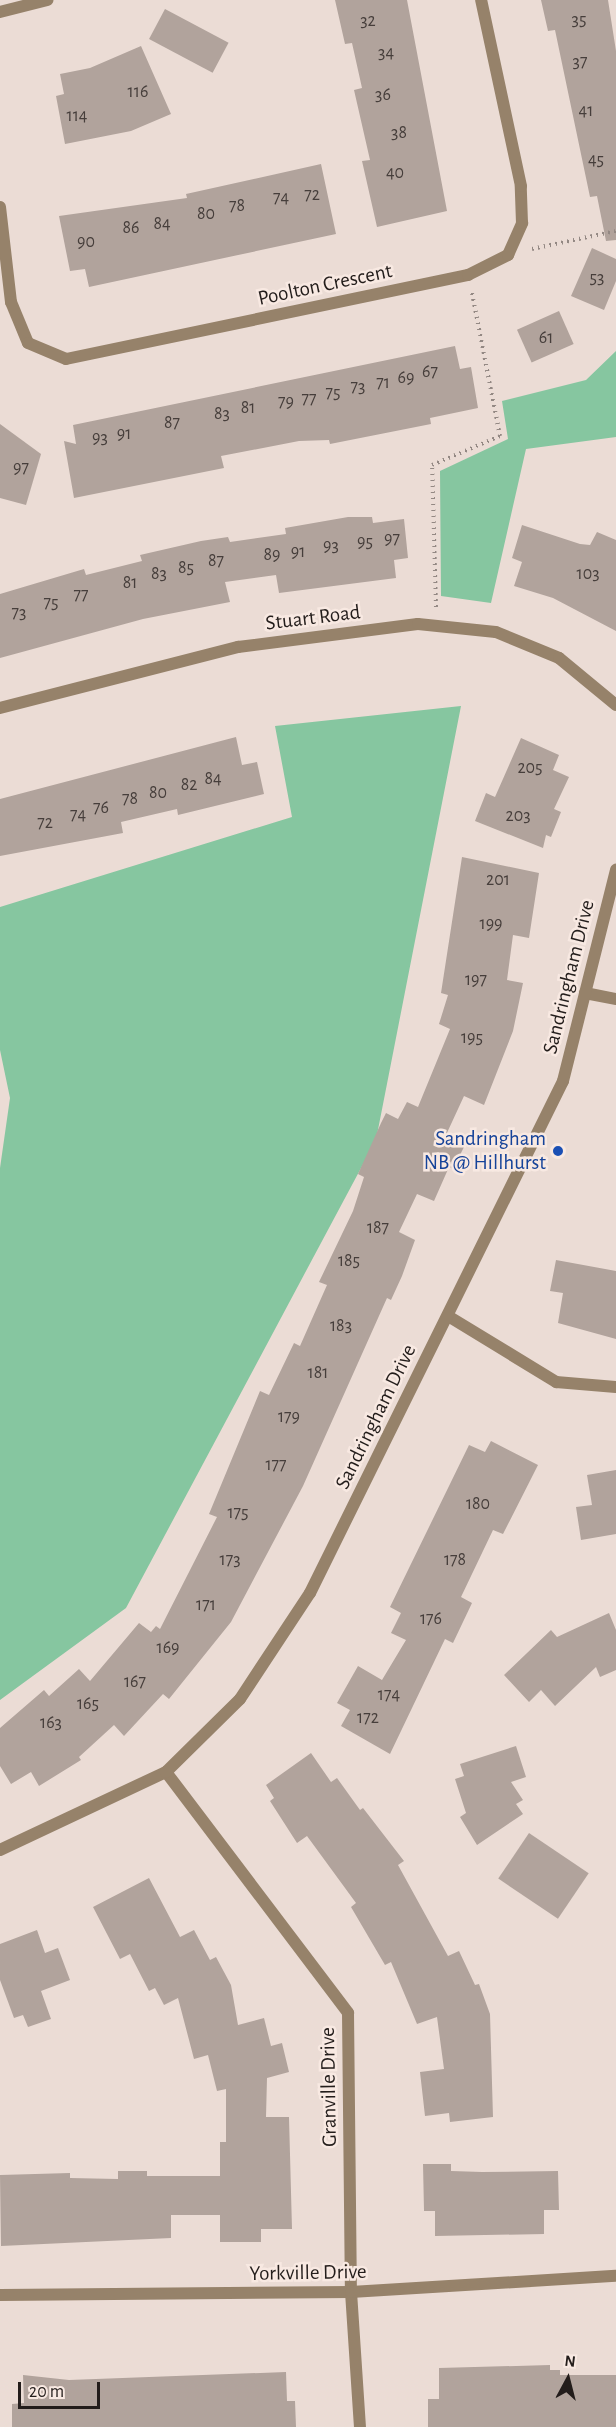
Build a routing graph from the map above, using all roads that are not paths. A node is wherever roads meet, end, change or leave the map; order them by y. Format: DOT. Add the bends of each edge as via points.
graph roads {
  1 [pos="47,0"];
  2 [pos="481,0"];
  3 [pos="0,12"];
  4 [pos="0,207"];
  5 [pos="616,705"];
  6 [pos="0,708"];
  7 [pos="616,870"];
  8 [pos="585,993"];
  9 [pos="616,999"];
  10 [pos="448,1316"];
  11 [pos="616,1387"];
  12 [pos="166,1772"];
  13 [pos="0,1850"];
  14 [pos="616,2276"];
  15 [pos="351,2292"];
  16 [pos="0,2295"];
  17 [pos="360,2427"];
  1 -- 3 [label="street"];
  2 -- 4 [label="street, Poolton Crescent" via="521,186 522,224 508,255 468,275 66,359 28,343 11,302"];
  5 -- 6 [label="street, Stuart Road" via="559,658 496,632 418,624 238,647"];
  7 -- 8 [label="street, Sandringham Drive"];
  8 -- 9 [label="street"];
  8 -- 10 [label="street, Sandringham Drive" via="563,1082"];
  10 -- 11 [label="street" via="556,1382"];
  10 -- 12 [label="street, Sandringham Drive" via="310,1593 240,1699"];
  12 -- 13 [label="street, Sandringham Drive"];
  12 -- 15 [label="street, Granville Drive" via="348,2013"];
  14 -- 15 [label="street, Yorkville Drive"];
  15 -- 16 [label="street, Yorkville Drive"];
  15 -- 17 [label="street, Granville Drive"];
}
